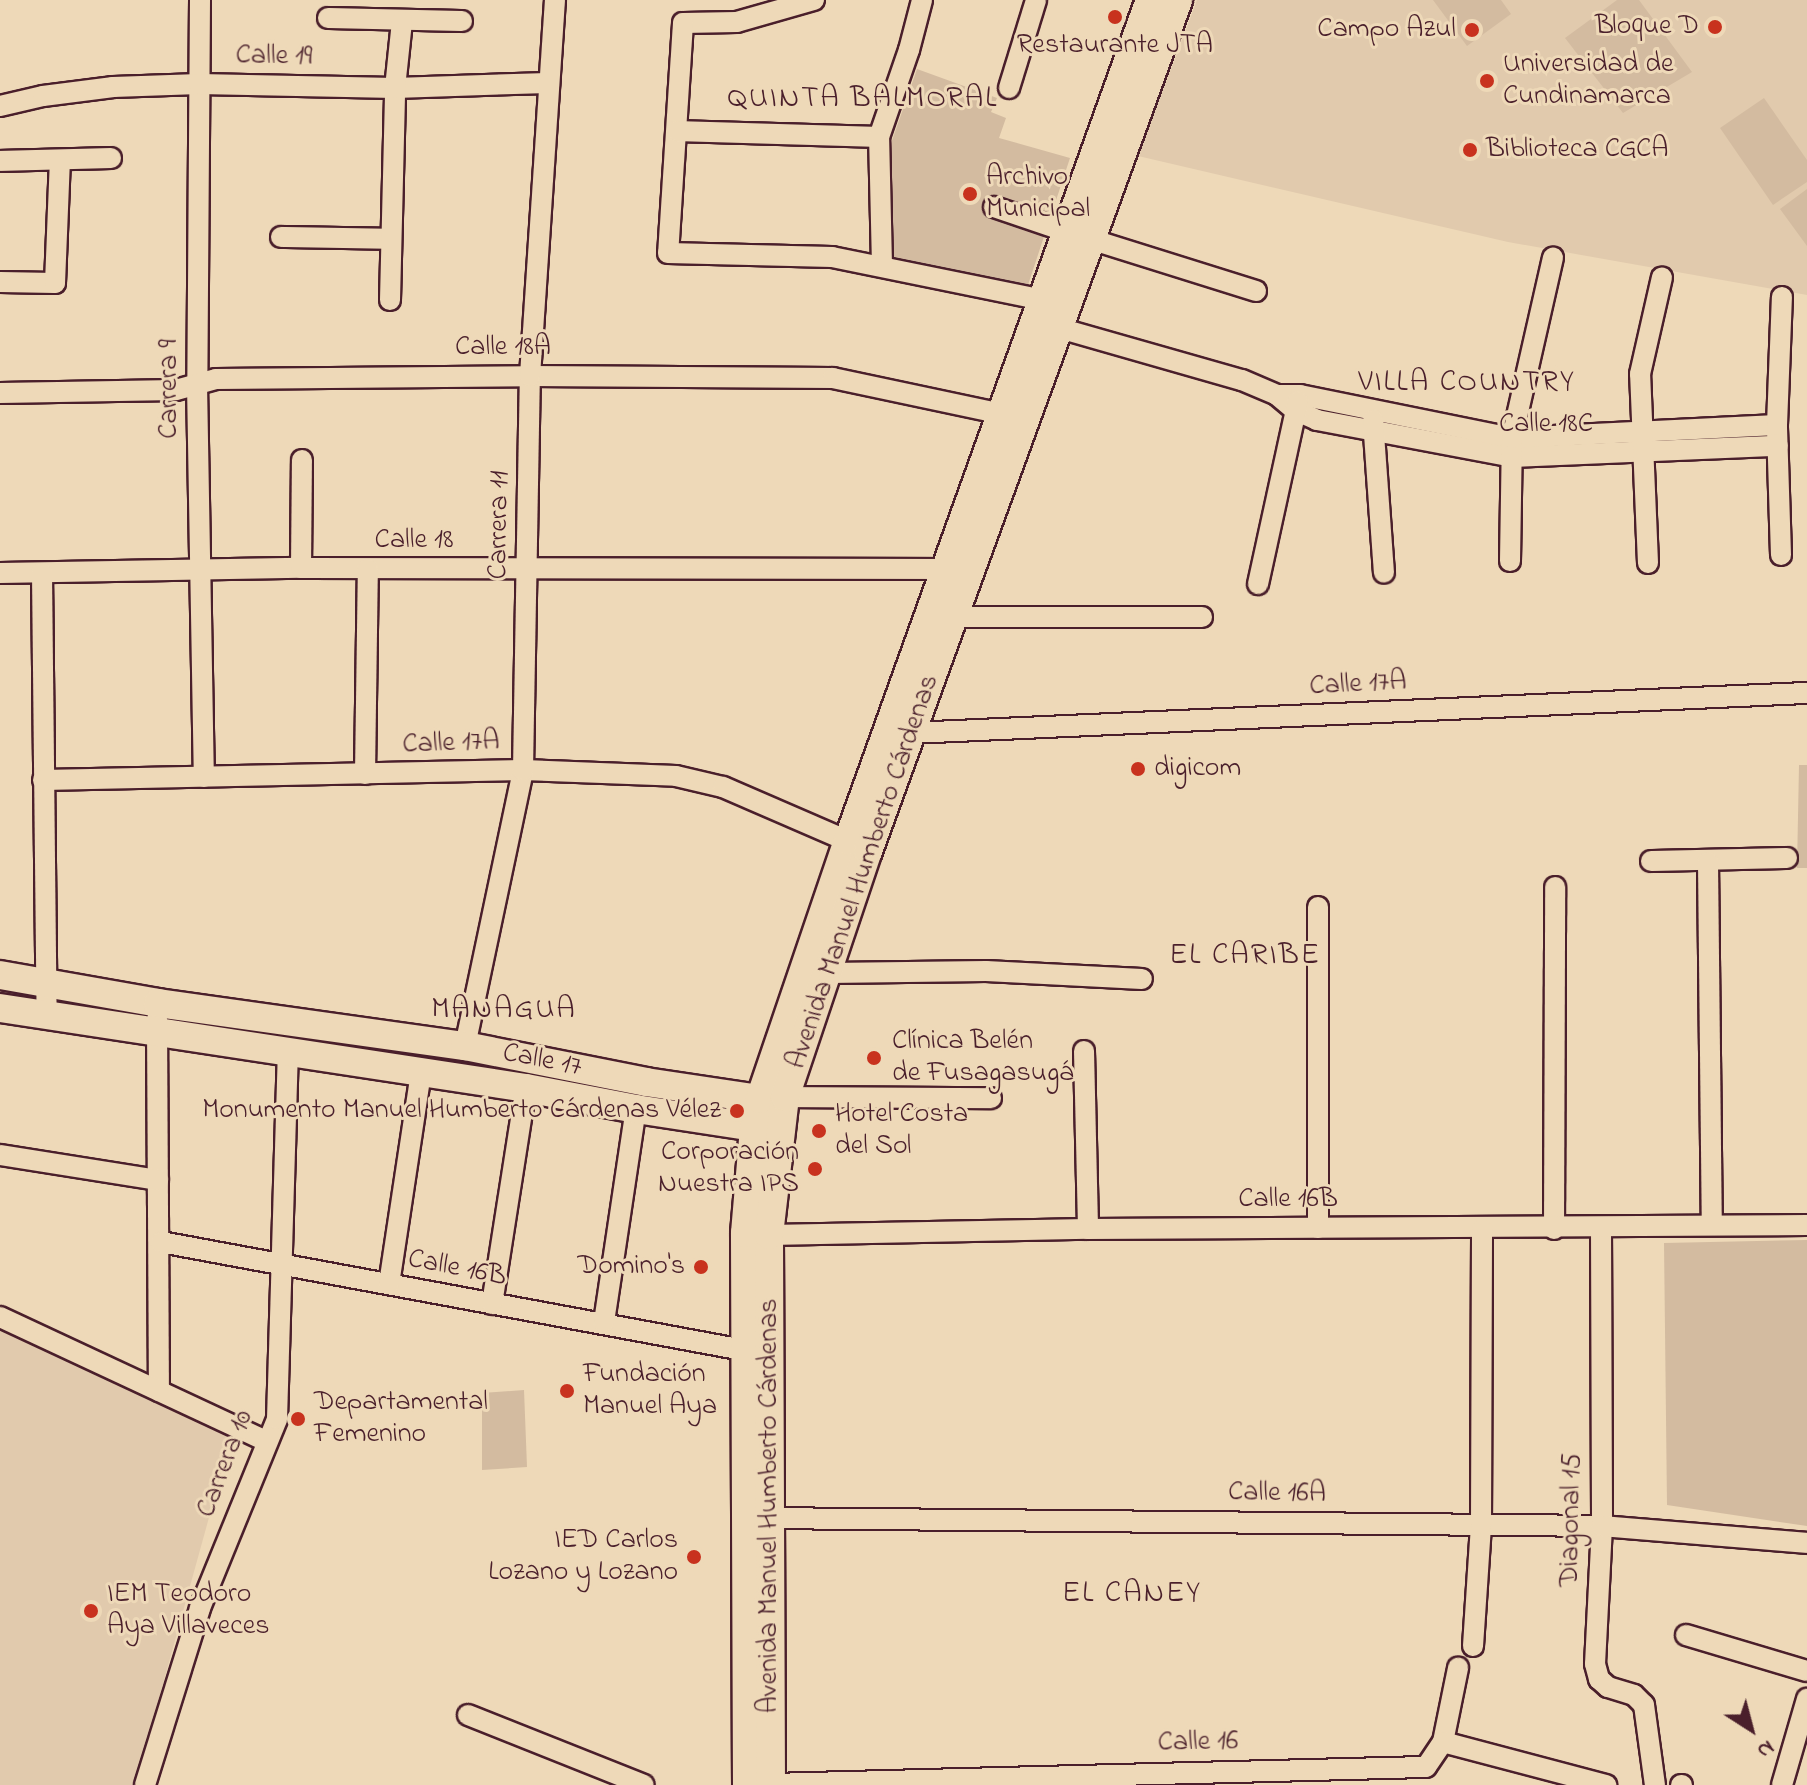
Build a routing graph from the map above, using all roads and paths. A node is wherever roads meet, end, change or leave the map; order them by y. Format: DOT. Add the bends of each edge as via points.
graph roads {
  1 [pos="200,0"];
  2 [pos="555,0"];
  3 [pos="814,0"];
  4 [pos="922,0"];
  5 [pos="1036,0"];
  6 [pos="1150,0"];
  7 [pos="1178,0"];
  8 [pos="328,18"];
  9 [pos="402,21"];
  10 [pos="462,21"];
  11 [pos="548,83"];
  12 [pos="199,84"];
  13 [pos="395,88"];
  14 [pos="1009,88"];
  15 [pos="0,106"];
  16 [pos="677,131"];
  17 [pos="879,137"];
  18 [pos="111,158"];
  19 [pos="60,160"];
  20 [pos="0,161"];
  21 [pos="994,207"];
  22 [pos="1079,236"];
  23 [pos="281,237"];
  24 [pos="391,239"];
  25 [pos="1553,258"];
  26 [pos="882,266"];
  27 [pos="1662,277"];
  28 [pos="0,282"];
  29 [pos="1256,291"];
  30 [pos="1782,297"];
  31 [pos="390,300"];
  32 [pos="1043,300"];
  33 [pos="1059,328"];
  34 [pos="530,376"];
  35 [pos="197,384"];
  36 [pos="0,393"];
  37 [pos="1297,402"];
  38 [pos="1003,414"];
  39 [pos="1373,421"];
  40 [pos="1777,436"];
  41 [pos="1641,442"];
  42 [pos="1512,448"];
  43 [pos="302,460"];
  44 [pos="1781,555"];
  45 [pos="1510,561"];
  46 [pos="1648,563"];
  47 [pos="301,568"];
  48 [pos="199,569"];
  49 [pos="368,569"];
  50 [pos="528,569"];
  51 [pos="959,570"];
  52 [pos="0,573"];
  53 [pos="42,573"];
  54 [pos="1384,573"];
  55 [pos="1258,584"];
  56 [pos="954,617"];
  57 [pos="1202,617"];
  58 [pos="1807,693"];
  59 [pos="911,733"];
  60 [pos="523,770"];
  61 [pos="365,774"];
  62 [pos="204,777"];
  63 [pos="43,780"];
  64 [pos="848,841"];
  65 [pos="1787,858"];
  66 [pos="1651,861"];
  67 [pos="1708,862"];
  68 [pos="1555,887"];
  69 [pos="1318,907"];
  70 [pos="828,973"];
  71 [pos="0,975"];
  72 [pos="1142,979"];
  73 [pos="47,983"];
  74 [pos="158,1003"];
  75 [pos="0,1008"];
  76 [pos="47,1016"];
  77 [pos="157,1034"];
  78 [pos="465,1046"];
  79 [pos="1084,1051"];
  80 [pos="288,1052"];
  81 [pos="421,1073"];
  82 [pos="526,1088"];
  83 [pos="773,1098"];
  84 [pos="991,1098"];
  85 [pos="636,1109"];
  86 [pos="767,1126"];
  87 [pos="0,1155"];
  88 [pos="158,1180"];
  89 [pos="1712,1224"];
  90 [pos="1807,1225"];
  91 [pos="1318,1228"];
  92 [pos="1601,1228"];
  93 [pos="1088,1229"];
  94 [pos="1482,1229"];
  95 [pos="1554,1229"];
  96 [pos="769,1235"];
  97 [pos="161,1242"];
  98 [pos="280,1262"];
  99 [pos="389,1284"];
  100 [pos="492,1304"];
  101 [pos="0,1317"];
  102 [pos="604,1322"];
  103 [pos="743,1350"];
  104 [pos="159,1391"];
  105 [pos="266,1441"];
  106 [pos="756,1518"];
  107 [pos="1481,1524"];
  108 [pos="1602,1526"];
  109 [pos="1807,1543"];
  110 [pos="1686,1635"];
  111 [pos="1473,1646"];
  112 [pos="1458,1668"];
  113 [pos="1807,1671"];
  114 [pos="1807,1699"];
  115 [pos="468,1715"];
  116 [pos="1443,1742"];
  117 [pos="1424,1776"];
  118 [pos="1127,1779"];
  119 [pos="902,1782"];
  120 [pos="145,1785"];
  121 [pos="644,1785"];
  122 [pos="763,1785"];
  123 [pos="1606,1785"];
  124 [pos="1655,1785"];
  125 [pos="1782,1785"];
  1 -- 12 [label="street, Carrera 9"];
  2 -- 11 [label="street, Carrera 11"];
  3 -- 16 [label="street" via="737,22 683,23"];
  4 -- 17 [label="street"];
  5 -- 14 [label="street"];
  6 -- 22 [label="main road, Avenida Manuel Humberto Cárdenas"];
  7 -- 22 [label="main road, Avenida Manuel Humberto Cárdenas"];
  8 -- 9 [label="street"];
  9 -- 10 [label="street"];
  9 -- 13 [label="street"];
  11 -- 13 [label="street, Calle 19"];
  11 -- 34 [label="street, Carrera 11"];
  12 -- 13 [label="street, Calle 19"];
  12 -- 15 [label="street, Calle 19" via="113,87"];
  12 -- 35 [label="street, Carrera 9"];
  13 -- 24 [label="street"];
  16 -- 17 [label="street"];
  16 -- 26 [label="street" via="668,253 832,257"];
  17 -- 26 [label="street"];
  18 -- 19 [label="street"];
  19 -- 20 [label="street"];
  19 -- 28 [label="street" via="55,283"];
  21 -- 22 [label="street"];
  22 -- 29 [label="street"];
  22 -- 32 [label="main road, Avenida Manuel Humberto Cárdenas"];
  22 -- 33 [label="main road, Avenida Manuel Humberto Cárdenas"];
  23 -- 24 [label="street"];
  24 -- 31 [label="street"];
  25 -- 42 [label="street"];
  26 -- 32 [label="street"];
  27 -- 41 [label="street" via="1640,374"];
  30 -- 40 [label="street"];
  32 -- 38 [label="main road, Avenida Manuel Humberto Cárdenas"];
  33 -- 37 [label="street, Calle 18C" via="1242,380"];
  33 -- 51 [label="main road, Avenida Manuel Humberto Cárdenas"];
  34 -- 35 [label="street, Calle 18A" via="216,379"];
  34 -- 38 [label="street, Calle 18A" via="833,378"];
  34 -- 50 [label="street, Carrera 11"];
  35 -- 36 [label="street, Calle 18A" via="176,390"];
  35 -- 48 [label="street, Carrera 9"];
  37 -- 39 [label="street, Calle 18C" via="1317,420"];
  37 -- 55 [label="street"];
  38 -- 51 [label="main road, Avenida Manuel Humberto Cárdenas"];
  39 -- 42 [label="street, Calle 18C"];
  39 -- 54 [label="street"];
  40 -- 41 [label="street, Calle 18C"];
  40 -- 44 [label="street"];
  41 -- 42 [label="street, Calle 18C"];
  41 -- 46 [label="street"];
  42 -- 45 [label="street"];
  43 -- 47 [label="street"];
  47 -- 48 [label="street, Calle 18"];
  47 -- 49 [label="street, Calle 18"];
  48 -- 53 [label="street, Calle 18"];
  48 -- 62 [label="street, Carrera 9"];
  49 -- 50 [label="street, Calle 18"];
  49 -- 61 [label="street"];
  50 -- 51 [label="street, Calle 18"];
  50 -- 60 [label="street, Carrera 11"];
  51 -- 56 [label="main road, Avenida Manuel Humberto Cárdenas"];
  51 -- 64 [label="main road, Avenida Manuel Humberto Cárdenas"];
  52 -- 53 [label="street, Calle 18"];
  53 -- 63 [label="street"];
  56 -- 57 [label="street"];
  56 -- 59 [label="main road, Avenida Manuel Humberto Cárdenas"];
  58 -- 59 [label="street, Calle 17A"];
  59 -- 70 [label="main road, Avenida Manuel Humberto Cárdenas"];
  60 -- 61 [label="street, Calle 17A"];
  60 -- 64 [label="street, Calle 17A" via="700,781"];
  60 -- 78 [label="street, Carrera 11"];
  61 -- 62 [label="street, Calle 17A"];
  62 -- 63 [label="street, Calle 17A"];
  63 -- 73 [label="street"];
  64 -- 83 [label="main road, Avenida Manuel Humberto Cárdenas"];
  65 -- 67 [label="street"];
  66 -- 67 [label="street"];
  67 -- 89 [label="street"];
  68 -- 95 [label="street"];
  69 -- 91 [label="street"];
  70 -- 72 [label="street" via="986,971"];
  70 -- 83 [label="main road, Avenida Manuel Humberto Cárdenas"];
  71 -- 73 [label="main road, Calle 17"];
  73 -- 74 [label="main road, Calle 17"];
  73 -- 76 [label="street"];
  74 -- 77 [label="street"];
  74 -- 78 [label="main road, Calle 17"];
  75 -- 76 [label="main road, Calle 17"];
  76 -- 77 [label="main road, Calle 17"];
  77 -- 80 [label="main road, Calle 17"];
  77 -- 88 [label="street"];
  78 -- 83 [label="main road, Calle 17" via="646,1082"];
  79 -- 93 [label="street"];
  80 -- 81 [label="main road, Calle 17"];
  80 -- 98 [label="street, Carrera 10"];
  81 -- 82 [label="main road, Calle 17"];
  81 -- 99 [label="street"];
  82 -- 85 [label="main road, Calle 17"];
  82 -- 100 [label="street"];
  83 -- 84 [label="street, Calle 17"];
  83 -- 86 [label="main road, Avenida Manuel Humberto Cárdenas"];
  85 -- 86 [label="main road, Calle 17"];
  85 -- 102 [label="street"];
  86 -- 96 [label="main road, Avenida Manuel Humberto Cárdenas"];
  86 -- 103 [label="main road, Avenida Manuel Humberto Cárdenas" via="745,1233"];
  87 -- 88 [label="street"];
  88 -- 97 [label="street"];
  89 -- 90 [label="street, Calle 16B"];
  89 -- 92 [label="street, Calle 16B"];
  91 -- 93 [label="street, Calle 16B"];
  91 -- 94 [label="street, Calle 16B"];
  92 -- 95 [label="street, Calle 16B"];
  92 -- 108 [label="street, Diagonal 15"];
  93 -- 96 [label="street, Calle 16B"];
  94 -- 95 [label="street, Calle 16B"];
  94 -- 107 [label="street"];
  96 -- 106 [label="main road, Avenida Manuel Humberto Cárdenas"];
  97 -- 98 [label="street, Calle 16B"];
  97 -- 104 [label="street"];
  98 -- 99 [label="street, Calle 16B"];
  98 -- 105 [label="street, Carrera 10" via="277,1419"];
  99 -- 100 [label="street, Calle 16B"];
  100 -- 102 [label="street, Calle 16B"];
  101 -- 104 [label="street"];
  102 -- 103 [label="street, Calle 16B"];
  103 -- 106 [label="main road, Avenida Manuel Humberto Cárdenas"];
  104 -- 105 [label="street"];
  105 -- 120 [label="street, Carrera 10" via="200,1608"];
  106 -- 107 [label="street, Calle 16A"];
  106 -- 122 [label="main road, Avenida Manuel Humberto Cárdenas"];
  107 -- 108 [label="street, Calle 16A"];
  107 -- 111 [label="street"];
  108 -- 109 [label="street, Calle 16A"];
  108 -- 124 [label="street, Diagonal 15" via="1595,1664 1608,1687 1634,1695 1644,1705"];
  110 -- 113 [label="street"];
  112 -- 116 [label="street"];
  114 -- 125 [label="street"];
  115 -- 121 [label="street"];
  116 -- 117 [label="street, Calle 16"];
  116 -- 123 [label="street"];
  117 -- 118 [label="street, Calle 16"];
  118 -- 119 [label="street, Calle 16"];
  119 -- 122 [label="street, Calle 16"];
}
